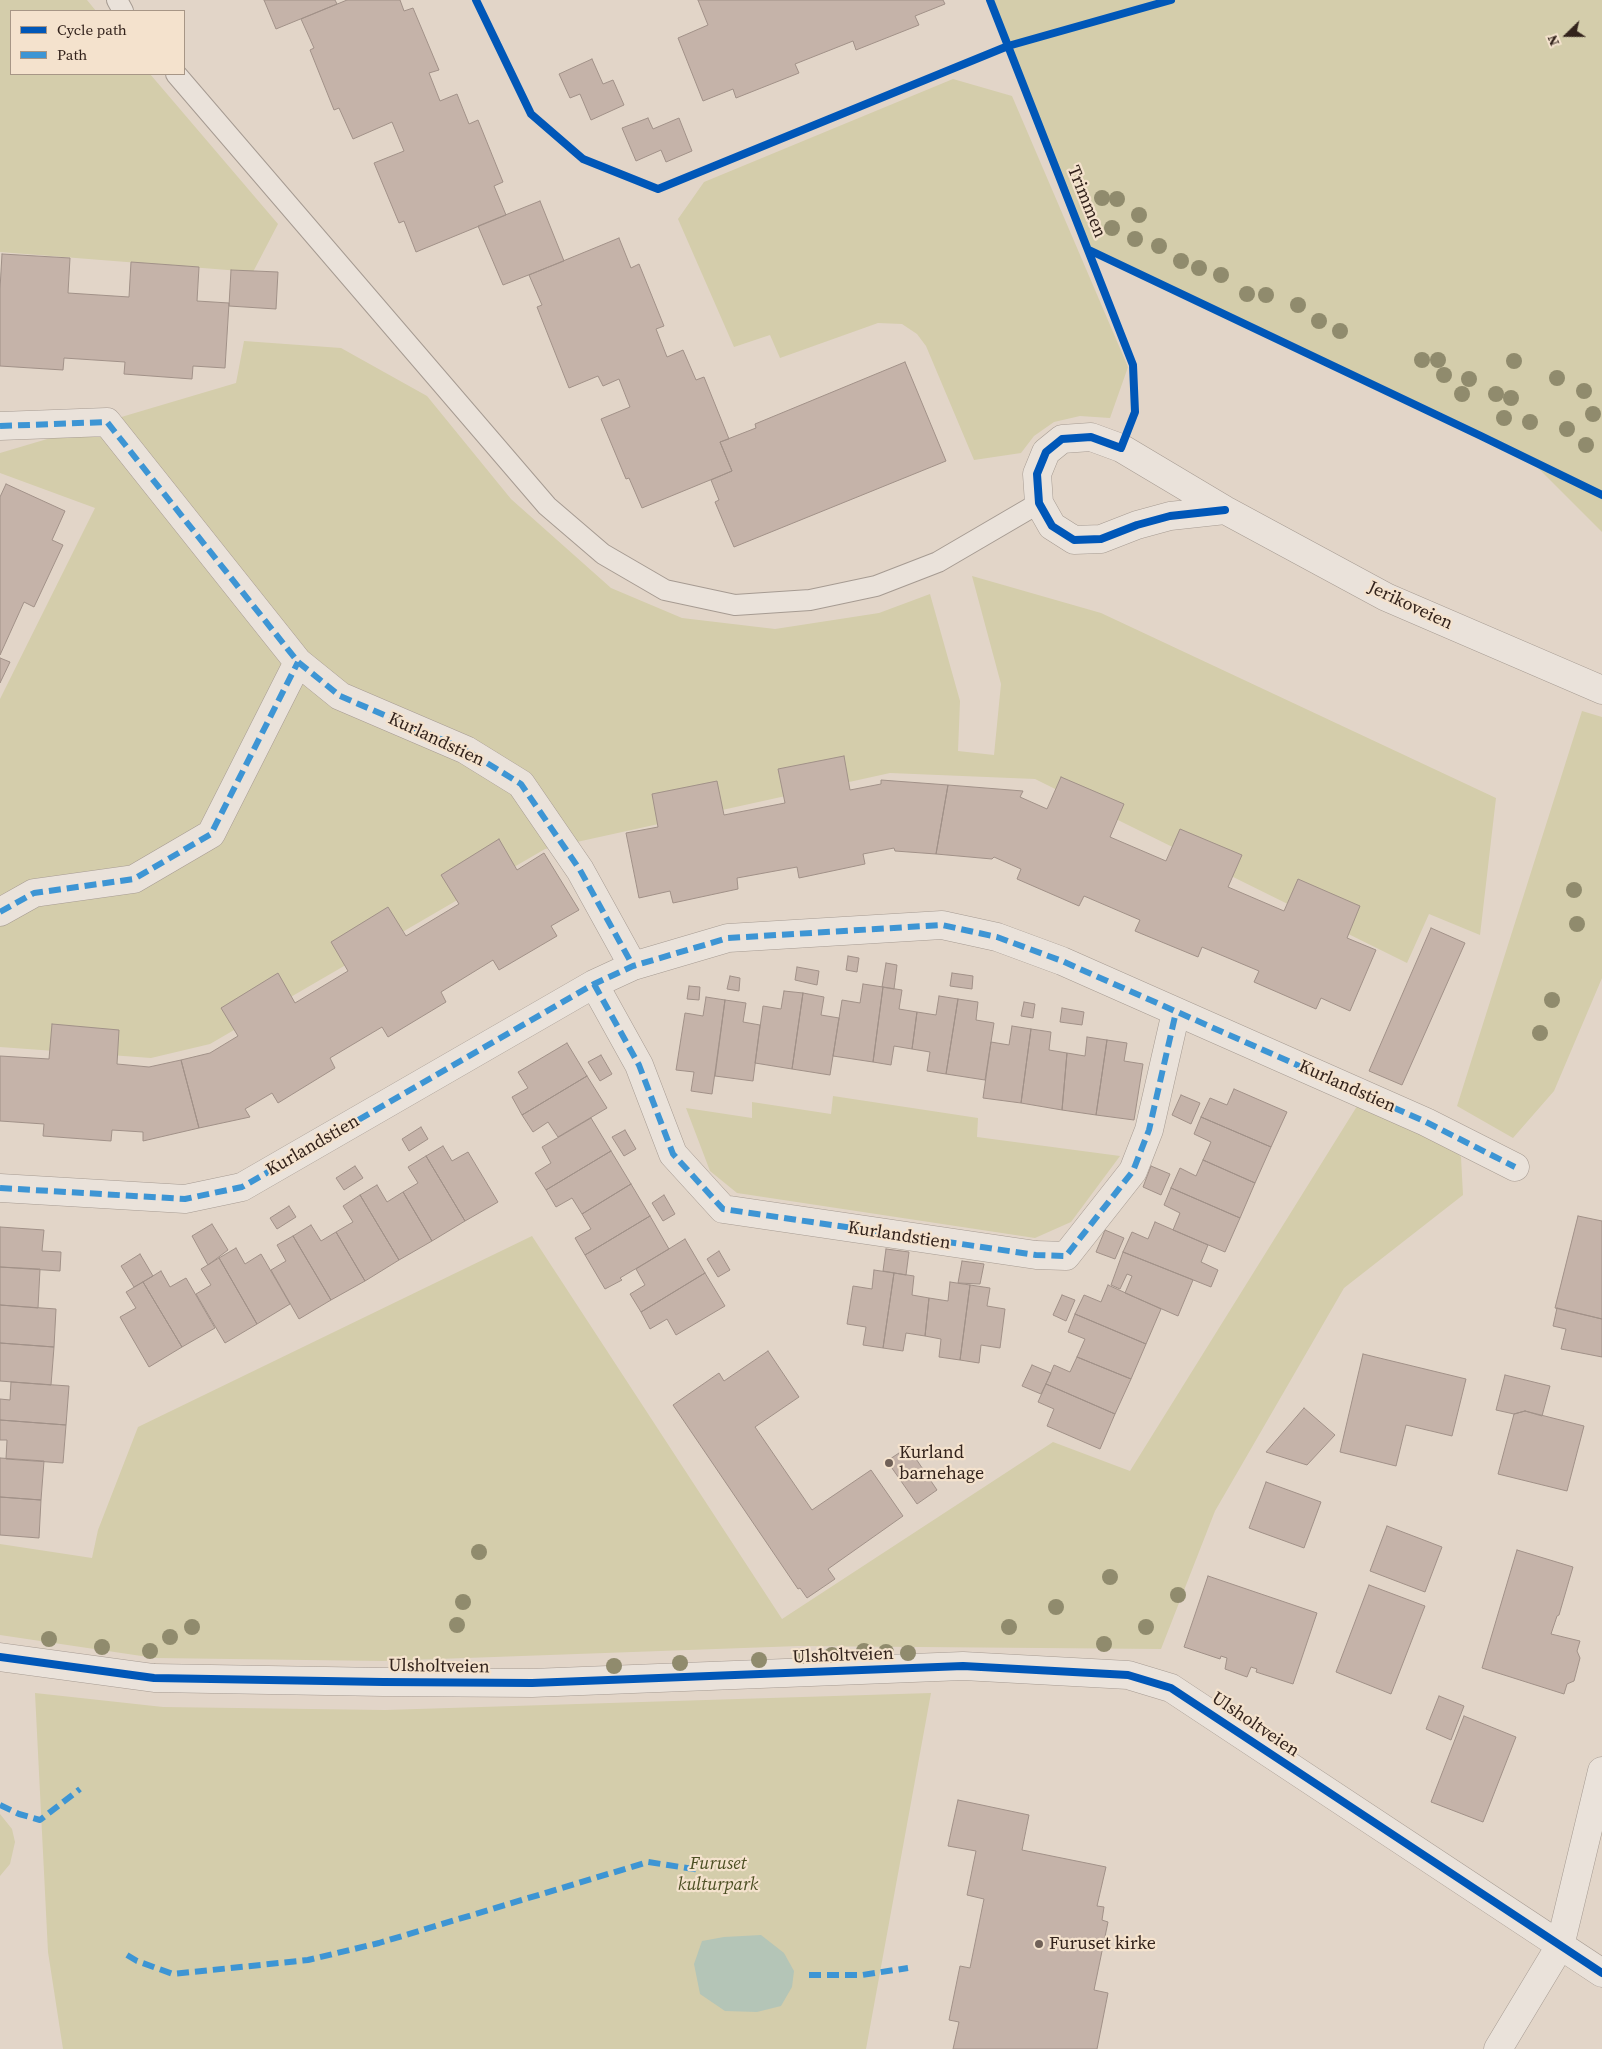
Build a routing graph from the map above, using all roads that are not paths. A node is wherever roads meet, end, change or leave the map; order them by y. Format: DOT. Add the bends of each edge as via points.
graph roads {
  1 [pos="177,75"];
  2 [pos="0,426"];
  3 [pos="1040,503"];
  4 [pos="1225,510"];
  5 [pos="298,662"];
  6 [pos="1602,690"];
  7 [pos="0,912"];
  8 [pos="633,966"];
  9 [pos="594,984"];
  10 [pos="1176,1012"];
  11 [pos="1515,1167"];
  12 [pos="0,1188"];
  13 [pos="0,1657"];
  14 [pos="1602,1771"];
  15 [pos="1560,1946"];
  16 [pos="1602,1972"];
  17 [pos="1498,2049"];
  1 -- 3 [label="lane" via="547,506 603,554 665,590 735,605 810,600 876,586 938,562"];
  2 -- 5 [label="street, Kurlandstien" via="107,422"];
  3 -- 4 [label="street, Jerikoveien" via="1052,526 1074,540 1101,539 1170,516"];
  3 -- 4 [label="street, Jerikoveien" via="1037,474 1046,452 1062,439 1091,437 1121,448"];
  4 -- 6 [label="street, Jerikoveien" via="1386,597"];
  5 -- 7 [label="street" via="211,834 134,879 34,894"];
  5 -- 8 [label="street, Kurlandstien" via="340,696 466,750 521,784 580,870"];
  8 -- 9 [label="street, Kurlandstien"];
  8 -- 10 [label="street, Kurlandstien" via="728,938 942,925 996,937 1030,949"];
  9 -- 10 [label="street, Kurlandstien" via="639,1065 673,1154 723,1209 1036,1255 1066,1256 1133,1171 1149,1130"];
  9 -- 12 [label="street, Kurlandstien" via="242,1187 184,1199"];
  10 -- 11 [label="street, Kurlandstien" via="1426,1122"];
  13 -- 15 [label="street, Ulsholtveien" via="154,1678 532,1683 963,1666 1128,1675 1172,1688"];
  14 -- 15 [label="street"];
  15 -- 16 [label="street, Ulsholtveien"];
  15 -- 17 [label="street"];
}
